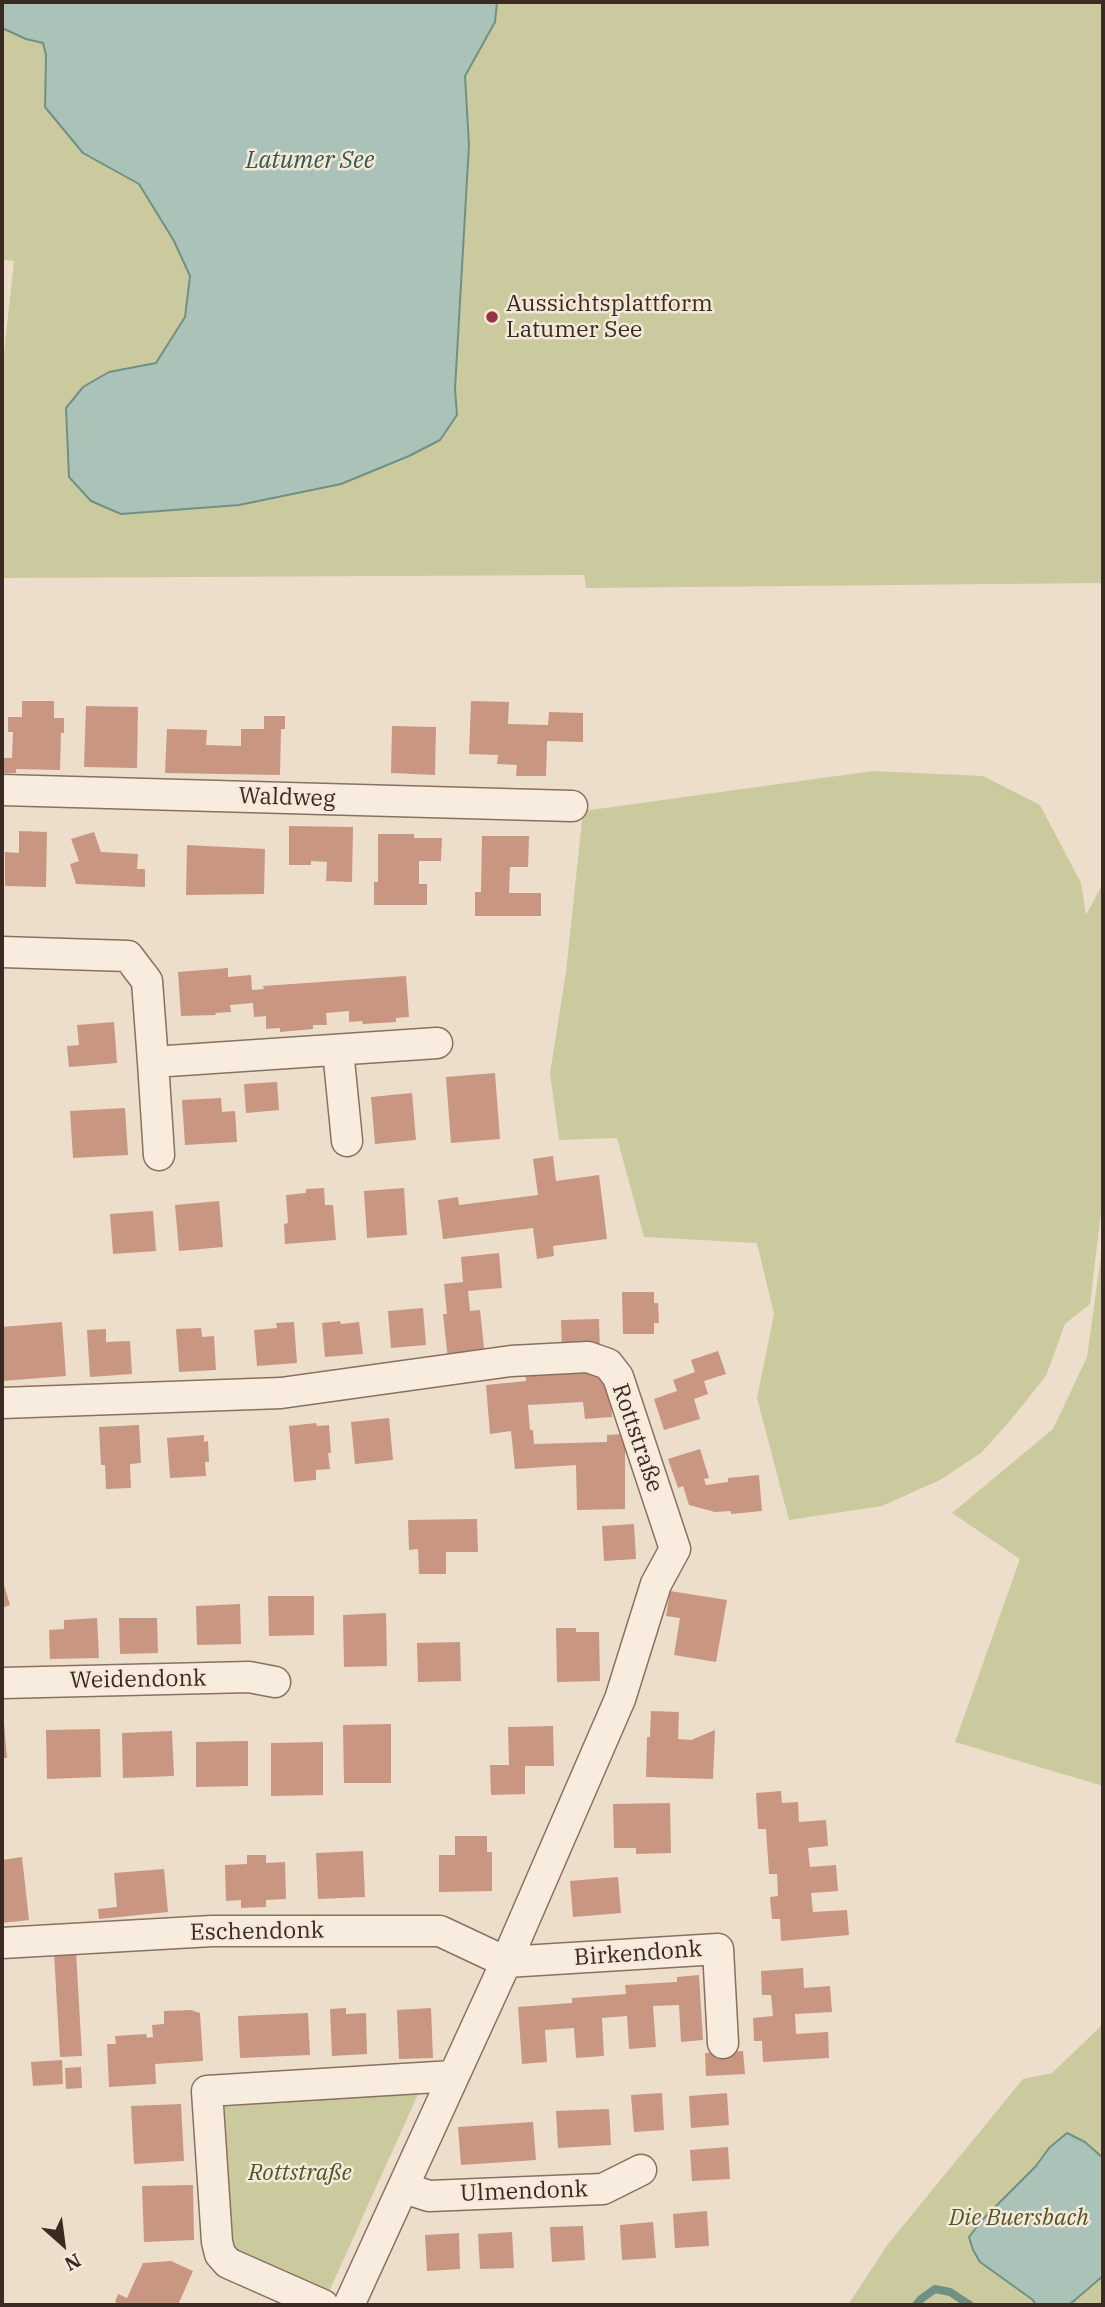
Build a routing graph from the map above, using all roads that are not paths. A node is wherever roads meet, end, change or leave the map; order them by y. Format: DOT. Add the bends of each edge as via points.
graph roads {
  1 [pos="2,790"];
  2 [pos="572,806"];
  3 [pos="2,951"];
  4 [pos="437,1043"];
  5 [pos="338,1050"];
  6 [pos="153,1062"];
  7 [pos="347,1141"];
  8 [pos="159,1155"];
  9 [pos="2,1403"];
  10 [pos="275,1682"];
  11 [pos="2,1683"];
  12 [pos="2,1943"];
  13 [pos="506,1962"];
  14 [pos="723,2043"];
  15 [pos="453,2076"];
  16 [pos="641,2170"];
  17 [pos="404,2189"];
  18 [pos="323,2305"];
  19 [pos="349,2305"];
  1 -- 2 [label="street, Waldweg"];
  3 -- 6 [label="street" via="128,956 147,981"];
  4 -- 5 [label="street"];
  5 -- 6 [label="street"];
  5 -- 7 [label="street"];
  6 -- 8 [label="street"];
  9 -- 13 [label="street, Rottstraße" via="281,1393 511,1361 588,1357 608,1364 618,1377 675,1549 656,1584 620,1699"];
  10 -- 11 [label="street, Weidendonk" via="249,1677"];
  12 -- 13 [label="street, Eschendonk" via="212,1931 440,1931"];
  13 -- 14 [label="street, Birkendonk" via="718,1949"];
  13 -- 15 [label="street, Rottstraße"];
  15 -- 17 [label="street, Rottstraße"];
  15 -- 18 [label="street" via="207,2091 220,2253 228,2263"];
  16 -- 17 [label="street, Ulmendonk" via="603,2189 429,2196"];
  17 -- 19 [label="street, Rottstraße"];
}
